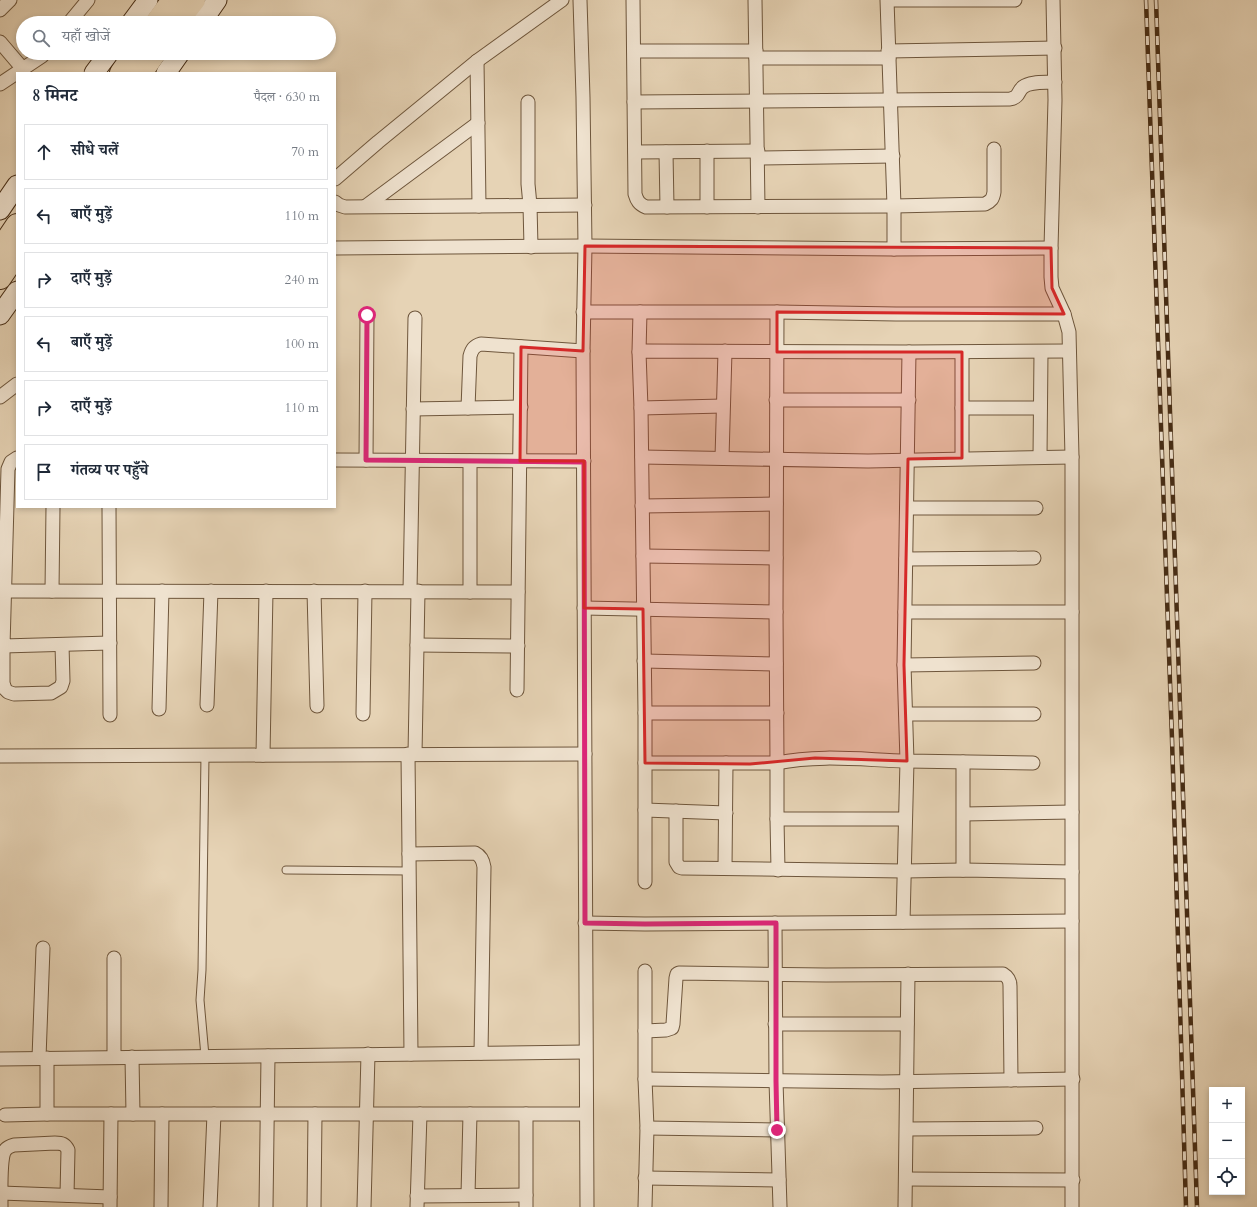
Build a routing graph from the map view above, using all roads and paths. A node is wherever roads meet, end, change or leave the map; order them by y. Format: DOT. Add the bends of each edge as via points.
graph roads {
  1 [pos="10,0"];
  2 [pos="88,0"];
  3 [pos="148,0"];
  4 [pos="173,0"];
  5 [pos="194,0"];
  6 [pos="217,0"];
  7 [pos="562,0"];
  8 [pos="580,0"];
  9 [pos="633,0"];
  10 [pos="755,0"];
  11 [pos="1015,0"];
  12 [pos="1053,0"];
  13 [pos="0,10"];
  14 [pos="75,16"];
  15 [pos="136,16"];
  16 [pos="161,16"];
  17 [pos="181,16"];
  18 [pos="206,16"];
  19 [pos="0,42"];
  20 [pos="1055,48"];
  21 [pos="634,51"];
  22 [pos="756,54"];
  23 [pos="889,54"];
  24 [pos="36,60"];
  25 [pos="104,60"];
  26 [pos="130,60"];
  27 [pos="150,60"];
  28 [pos="175,60"];
  29 [pos="477,61"];
  30 [pos="23,69"];
  31 [pos="18,72"];
  32 [pos="95,72"];
  33 [pos="122,72"];
  34 [pos="142,72"];
  35 [pos="167,72"];
  36 [pos="16,74"];
  37 [pos="1055,82"];
  38 [pos="0,84"];
  39 [pos="891,100"];
  40 [pos="757,101"];
  41 [pos="528,102"];
  42 [pos="634,102"];
  43 [pos="478,123"];
  44 [pos="994,149"];
  45 [pos="707,151"];
  46 [pos="635,152"];
  47 [pos="666,152"];
  48 [pos="758,154"];
  49 [pos="893,156"];
  50 [pos="336,178"];
  51 [pos="16,186"];
  52 [pos="336,203"];
  53 [pos="530,205"];
  54 [pos="585,205"];
  55 [pos="366,206"];
  56 [pos="479,206"];
  57 [pos="758,206"];
  58 [pos="894,206"];
  59 [pos="667,207"];
  60 [pos="707,207"];
  61 [pos="0,210"];
  62 [pos="16,226"];
  63 [pos="585,246"];
  64 [pos="531,247"];
  65 [pos="336,248"];
  66 [pos="1051,248"];
  67 [pos="894,249"];
  68 [pos="0,250"];
  69 [pos="16,254"];
  70 [pos="0,278"];
  71 [pos="16,292"];
  72 [pos="583,312"];
  73 [pos="640,312"];
  74 [pos="777,312"];
  75 [pos="1064,314"];
  76 [pos="0,315"];
  77 [pos="367,315"];
  78 [pos="415,318"];
  79 [pos="521,347"];
  80 [pos="583,350"];
  81 [pos="725,351"];
  82 [pos="1069,351"];
  83 [pos="639,352"];
  84 [pos="777,352"];
  85 [pos="909,352"];
  86 [pos="962,352"];
  87 [pos="1041,352"];
  88 [pos="16,385"];
  89 [pos="0,397"];
  90 [pos="776,400"];
  91 [pos="909,400"];
  92 [pos="723,406"];
  93 [pos="521,407"];
  94 [pos="468,408"];
  95 [pos="641,408"];
  96 [pos="962,408"];
  97 [pos="1040,408"];
  98 [pos="413,409"];
  99 [pos="642,457"];
  100 [pos="1040,457"];
  101 [pos="1072,457"];
  102 [pos="722,458"];
  103 [pos="962,458"];
  104 [pos="16,459"];
  105 [pos="776,459"];
  106 [pos="908,459"];
  107 [pos="336,460"];
  108 [pos="366,460"];
  109 [pos="412,460"];
  110 [pos="470,461"];
  111 [pos="520,461"];
  112 [pos="584,462"];
  113 [pos="776,504"];
  114 [pos="642,506"];
  115 [pos="53,508"];
  116 [pos="109,508"];
  117 [pos="907,508"];
  118 [pos="1036,508"];
  119 [pos="643,556"];
  120 [pos="776,558"];
  121 [pos="1034,558"];
  122 [pos="906,559"];
  123 [pos="2,591"];
  124 [pos="52,591"];
  125 [pos="109,591"];
  126 [pos="162,591"];
  127 [pos="211,591"];
  128 [pos="266,591"];
  129 [pos="314,591"];
  130 [pos="365,591"];
  131 [pos="414,592"];
  132 [pos="470,592"];
  133 [pos="518,592"];
  134 [pos="584,608"];
  135 [pos="643,609"];
  136 [pos="776,612"];
  137 [pos="905,612"];
  138 [pos="1072,612"];
  139 [pos="110,643"];
  140 [pos="62,645"];
  141 [pos="417,645"];
  142 [pos="3,646"];
  143 [pos="518,646"];
  144 [pos="644,661"];
  145 [pos="1034,663"];
  146 [pos="776,664"];
  147 [pos="904,665"];
  148 [pos="517,690"];
  149 [pos="207,705"];
  150 [pos="317,706"];
  151 [pos="159,709"];
  152 [pos="645,713"];
  153 [pos="777,713"];
  154 [pos="110,714"];
  155 [pos="363,714"];
  156 [pos="906,714"];
  157 [pos="1034,714"];
  158 [pos="412,754"];
  159 [pos="585,754"];
  160 [pos="205,755"];
  161 [pos="262,755"];
  162 [pos="0,756"];
  163 [pos="907,761"];
  164 [pos="963,762"];
  165 [pos="645,763"];
  166 [pos="726,763"];
  167 [pos="777,763"];
  168 [pos="1033,763"];
  169 [pos="645,810"];
  170 [pos="676,811"];
  171 [pos="1072,812"];
  172 [pos="726,813"];
  173 [pos="964,814"];
  174 [pos="905,818"];
  175 [pos="777,819"];
  176 [pos="409,854"];
  177 [pos="725,868"];
  178 [pos="286,870"];
  179 [pos="778,870"];
  180 [pos="963,870"];
  181 [pos="410,871"];
  182 [pos="904,871"];
  183 [pos="1072,872"];
  184 [pos="645,882"];
  185 [pos="1072,921"];
  186 [pos="903,922"];
  187 [pos="585,923"];
  188 [pos="776,923"];
  189 [pos="43,948"];
  190 [pos="114,958"];
  191 [pos="645,971"];
  192 [pos="776,974"];
  193 [pos="908,974"];
  194 [pos="775,1024"];
  195 [pos="907,1024"];
  196 [pos="645,1030"];
  197 [pos="585,1052"];
  198 [pos="481,1053"];
  199 [pos="368,1054"];
  200 [pos="411,1054"];
  201 [pos="205,1056"];
  202 [pos="268,1056"];
  203 [pos="114,1057"];
  204 [pos="132,1057"];
  205 [pos="0,1058"];
  206 [pos="43,1058"];
  207 [pos="645,1079"];
  208 [pos="1073,1079"];
  209 [pos="1011,1080"];
  210 [pos="776,1081"];
  211 [pos="906,1081"];
  212 [pos="47,1114"];
  213 [pos="111,1114"];
  214 [pos="133,1114"];
  215 [pos="162,1114"];
  216 [pos="214,1114"];
  217 [pos="267,1114"];
  218 [pos="315,1114"];
  219 [pos="367,1114"];
  220 [pos="420,1114"];
  221 [pos="470,1114"];
  222 [pos="526,1114"];
  223 [pos="586,1114"];
  224 [pos="5,1115"];
  225 [pos="646,1128"];
  226 [pos="1036,1128"];
  227 [pos="907,1129"];
  228 [pos="777,1130"];
  229 [pos="645,1178"];
  230 [pos="906,1179"];
  231 [pos="778,1180"];
  232 [pos="1072,1180"];
  233 [pos="1,1193"];
  234 [pos="67,1195"];
  235 [pos="468,1195"];
  236 [pos="417,1201"];
  237 [pos="526,1201"];
  238 [pos="110,1202"];
  239 [pos="1,1207"];
  240 [pos="160,1207"];
  241 [pos="210,1207"];
  242 [pos="266,1207"];
  243 [pos="314,1207"];
  244 [pos="364,1207"];
  245 [pos="587,1207"];
  246 [pos="645,1207"];
  247 [pos="780,1207"];
  248 [pos="905,1207"];
  249 [pos="1072,1207"];
  1 -- 13 [label="street"];
  2 -- 14 [label="street"];
  3 -- 15 [label="main road"];
  4 -- 16 [label="highway"];
  5 -- 17 [label="highway"];
  6 -- 18 [label="main road"];
  7 -- 29 [label="street"];
  8 -- 54 [label="street"];
  9 -- 21 [label="street"];
  10 -- 22 [label="street"];
  11 -- 23 [label="street" via="887,0"];
  12 -- 20 [label="street"];
  19 -- 30 [label="street"];
  20 -- 23 [label="street"];
  20 -- 37 [label="street"];
  21 -- 22 [label="street"];
  21 -- 42 [label="street"];
  22 -- 23 [label="street"];
  22 -- 40 [label="street"];
  23 -- 39 [label="street"];
  24 -- 30 [label="street"];
  25 -- 32 [label="main road"];
  26 -- 33 [label="highway"];
  27 -- 34 [label="highway"];
  28 -- 35 [label="main road"];
  29 -- 43 [label="street"];
  29 -- 50 [label="street"];
  30 -- 31 [label="street"];
  36 -- 38 [label="street"];
  37 -- 39 [label="street" via="1029,84 1023,87 1018,96 1010,100"];
  37 -- 66 [label="street"];
  39 -- 40 [label="street"];
  39 -- 49 [label="street"];
  40 -- 42 [label="street"];
  40 -- 48 [label="street"];
  41 -- 53 [label="street"];
  42 -- 46 [label="street"];
  43 -- 55 [label="street"];
  43 -- 56 [label="street"];
  44 -- 58 [label="street" via="994,192 991,201 985,204"];
  45 -- 47 [label="street"];
  45 -- 48 [label="street"];
  45 -- 60 [label="street"];
  46 -- 47 [label="street"];
  46 -- 59 [label="street" via="637,200 646,207"];
  47 -- 59 [label="street"];
  48 -- 49 [label="street"];
  48 -- 57 [label="street"];
  49 -- 58 [label="street"];
  51 -- 61 [label="main road"];
  52 -- 55 [label="street" via="345,207"];
  53 -- 54 [label="street"];
  53 -- 56 [label="street"];
  53 -- 64 [label="street"];
  54 -- 63 [label="street"];
  55 -- 56 [label="street"];
  57 -- 58 [label="street"];
  57 -- 60 [label="street"];
  58 -- 67 [label="street"];
  59 -- 60 [label="street"];
  62 -- 68 [label="highway"];
  63 -- 64 [label="street"];
  63 -- 67 [label="street"];
  63 -- 72 [label="street"];
  64 -- 65 [label="street"];
  66 -- 67 [label="street"];
  66 -- 75 [label="street" via="1052,282"];
  69 -- 70 [label="highway"];
  71 -- 76 [label="main road"];
  72 -- 73 [label="street"];
  72 -- 80 [label="street"];
  73 -- 74 [label="street"];
  73 -- 83 [label="street"];
  74 -- 75 [label="street"];
  74 -- 84 [label="street"];
  75 -- 82 [label="street" via="1069,332"];
  77 -- 108 [label="street"];
  78 -- 98 [label="street"];
  79 -- 80 [label="street"];
  79 -- 93 [label="street"];
  79 -- 94 [label="street" via="481,344 475,346 470,356"];
  80 -- 112 [label="street"];
  81 -- 83 [label="street"];
  81 -- 84 [label="street"];
  81 -- 92 [label="street"];
  82 -- 87 [label="street"];
  82 -- 101 [label="street"];
  83 -- 95 [label="street"];
  84 -- 85 [label="street"];
  84 -- 90 [label="street"];
  85 -- 86 [label="street"];
  85 -- 91 [label="street"];
  86 -- 87 [label="street"];
  86 -- 96 [label="street"];
  87 -- 97 [label="street"];
  88 -- 89 [label="street"];
  90 -- 91 [label="street"];
  90 -- 105 [label="street"];
  91 -- 106 [label="street"];
  92 -- 95 [label="street"];
  92 -- 102 [label="street"];
  93 -- 94 [label="street"];
  93 -- 111 [label="street"];
  94 -- 98 [label="street"];
  95 -- 99 [label="street"];
  96 -- 97 [label="street"];
  96 -- 103 [label="street"];
  97 -- 100 [label="street"];
  98 -- 109 [label="street"];
  99 -- 102 [label="street"];
  99 -- 114 [label="street"];
  100 -- 101 [label="street"];
  100 -- 103 [label="street"];
  101 -- 138 [label="street"];
  102 -- 105 [label="street"];
  103 -- 106 [label="street"];
  104 -- 123 [label="street" via="8,469"];
  105 -- 106 [label="street"];
  105 -- 113 [label="street"];
  106 -- 117 [label="street"];
  107 -- 108 [label="street"];
  108 -- 109 [label="street"];
  109 -- 110 [label="street"];
  109 -- 131 [label="street"];
  110 -- 111 [label="street"];
  110 -- 132 [label="street"];
  111 -- 112 [label="street"];
  111 -- 133 [label="street"];
  112 -- 134 [label="street"];
  113 -- 114 [label="street"];
  113 -- 120 [label="street"];
  114 -- 119 [label="street"];
  115 -- 124 [label="street"];
  116 -- 125 [label="street"];
  117 -- 118 [label="street"];
  117 -- 122 [label="street"];
  119 -- 120 [label="street"];
  119 -- 135 [label="street"];
  120 -- 136 [label="street"];
  121 -- 122 [label="street"];
  122 -- 137 [label="street"];
  123 -- 124 [label="street"];
  123 -- 142 [label="street"];
  124 -- 125 [label="street"];
  125 -- 126 [label="street"];
  125 -- 139 [label="street"];
  126 -- 127 [label="street"];
  126 -- 151 [label="street"];
  127 -- 128 [label="street"];
  127 -- 149 [label="street"];
  128 -- 129 [label="street"];
  128 -- 161 [label="street"];
  129 -- 130 [label="street"];
  129 -- 150 [label="street"];
  130 -- 131 [label="street"];
  130 -- 155 [label="street"];
  131 -- 132 [label="street"];
  131 -- 141 [label="street"];
  132 -- 133 [label="street"];
  133 -- 143 [label="street"];
  134 -- 135 [label="street"];
  134 -- 159 [label="street"];
  135 -- 136 [label="street"];
  135 -- 144 [label="street"];
  136 -- 146 [label="street"];
  137 -- 138 [label="street"];
  137 -- 147 [label="street"];
  138 -- 171 [label="street"];
  139 -- 140 [label="street"];
  139 -- 154 [label="street"];
  140 -- 142 [label="street"];
  140 -- 142 [label="street" via="61,687 51,693 14,694 8,692 3,683"];
  141 -- 143 [label="street"];
  141 -- 158 [label="street"];
  143 -- 148 [label="street"];
  144 -- 146 [label="street"];
  144 -- 152 [label="street"];
  145 -- 147 [label="street"];
  146 -- 153 [label="street"];
  147 -- 156 [label="street"];
  152 -- 153 [label="street"];
  152 -- 165 [label="street"];
  153 -- 167 [label="street"];
  156 -- 157 [label="street"];
  156 -- 163 [label="street"];
  158 -- 159 [label="street"];
  158 -- 161 [label="street"];
  158 -- 176 [label="street"];
  159 -- 187 [label="street"];
  160 -- 161 [label="street"];
  160 -- 162 [label="street"];
  160 -- 201 [label="lane" via="200,1000"];
  163 -- 164 [label="street"];
  163 -- 167 [label="street" via="815,758"];
  163 -- 174 [label="street"];
  164 -- 168 [label="street"];
  164 -- 173 [label="street"];
  165 -- 166 [label="street"];
  165 -- 169 [label="street"];
  166 -- 167 [label="street"];
  166 -- 172 [label="street"];
  167 -- 175 [label="street"];
  169 -- 170 [label="street"];
  169 -- 184 [label="street"];
  170 -- 172 [label="street"];
  170 -- 177 [label="street" via="677,865 682,868"];
  171 -- 173 [label="street"];
  171 -- 183 [label="street"];
  172 -- 177 [label="street"];
  173 -- 180 [label="street"];
  174 -- 175 [label="street"];
  174 -- 182 [label="street"];
  175 -- 179 [label="street"];
  176 -- 181 [label="street"];
  176 -- 198 [label="street" via="475,853 483,860"];
  177 -- 179 [label="street"];
  178 -- 181 [label="lane"];
  179 -- 182 [label="street"];
  180 -- 182 [label="street"];
  180 -- 183 [label="street"];
  181 -- 200 [label="street"];
  182 -- 186 [label="street"];
  183 -- 185 [label="street"];
  185 -- 186 [label="street"];
  185 -- 208 [label="street"];
  186 -- 188 [label="street"];
  187 -- 188 [label="street"];
  187 -- 197 [label="street"];
  188 -- 192 [label="street"];
  189 -- 206 [label="street"];
  190 -- 203 [label="street"];
  191 -- 196 [label="street"];
  192 -- 193 [label="street"];
  192 -- 194 [label="street"];
  192 -- 196 [label="street" via="679,972 676,978 672,1028"];
  193 -- 195 [label="street"];
  193 -- 209 [label="street" via="1007,976 1010,980"];
  194 -- 195 [label="street"];
  194 -- 210 [label="street"];
  195 -- 211 [label="street"];
  196 -- 207 [label="street"];
  197 -- 198 [label="street"];
  197 -- 223 [label="street"];
  198 -- 200 [label="street"];
  199 -- 200 [label="street"];
  199 -- 202 [label="street"];
  199 -- 219 [label="street"];
  201 -- 202 [label="street"];
  201 -- 204 [label="street"];
  202 -- 217 [label="street"];
  203 -- 204 [label="street"];
  203 -- 206 [label="street"];
  204 -- 214 [label="street"];
  205 -- 206 [label="street"];
  206 -- 212 [label="street"];
  207 -- 210 [label="street"];
  207 -- 225 [label="street"];
  208 -- 209 [label="street"];
  208 -- 232 [label="street"];
  209 -- 211 [label="street"];
  210 -- 211 [label="street"];
  210 -- 228 [label="street"];
  211 -- 227 [label="street"];
  212 -- 213 [label="street"];
  212 -- 224 [label="street"];
  213 -- 214 [label="street"];
  213 -- 238 [label="street"];
  214 -- 215 [label="street"];
  215 -- 216 [label="street"];
  215 -- 240 [label="street"];
  216 -- 217 [label="street"];
  216 -- 241 [label="street"];
  217 -- 218 [label="street"];
  217 -- 242 [label="street"];
  218 -- 219 [label="street"];
  218 -- 243 [label="street"];
  219 -- 220 [label="street"];
  219 -- 244 [label="street"];
  220 -- 221 [label="street"];
  220 -- 236 [label="street"];
  221 -- 222 [label="street"];
  221 -- 235 [label="street"];
  222 -- 223 [label="street"];
  222 -- 237 [label="street"];
  223 -- 245 [label="street"];
  225 -- 228 [label="street"];
  225 -- 229 [label="street"];
  226 -- 227 [label="street"];
  227 -- 230 [label="street"];
  228 -- 231 [label="street"];
  229 -- 231 [label="street"];
  229 -- 246 [label="street"];
  230 -- 232 [label="street"];
  230 -- 248 [label="street"];
  231 -- 247 [label="street"];
  232 -- 249 [label="street"];
  233 -- 234 [label="street"];
  233 -- 234 [label="street" via="2,1159 9,1146 61,1143 68,1150"];
  233 -- 239 [label="street"];
  234 -- 238 [label="street"];
  235 -- 236 [label="street"];
  235 -- 237 [label="street"];
}
